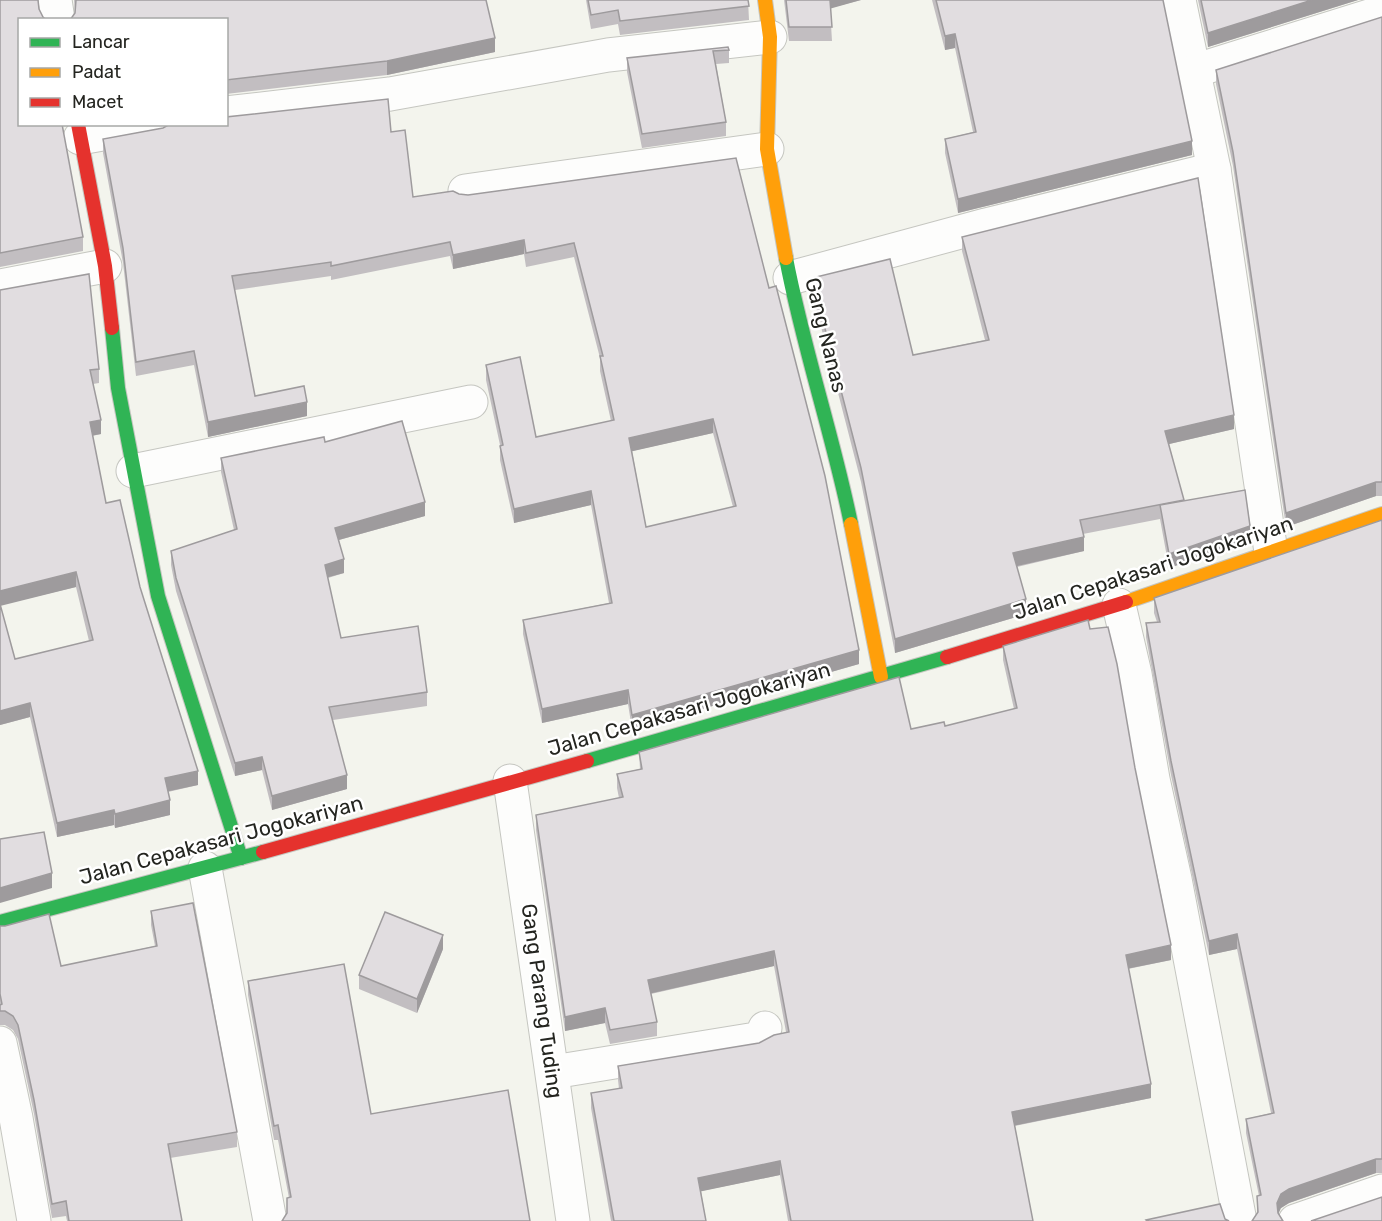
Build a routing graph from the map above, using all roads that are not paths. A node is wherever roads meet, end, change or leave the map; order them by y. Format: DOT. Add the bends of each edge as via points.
graph roads {
  1 [pos="55,0"];
  2 [pos="765,0"];
  3 [pos="1179,0"];
  4 [pos="1382,12"];
  5 [pos="58,18"];
  6 [pos="770,37"];
  7 [pos="1194,71"];
  8 [pos="228,113"];
  9 [pos="136,126"];
  10 [pos="79,131"];
  11 [pos="767,149"];
  12 [pos="1214,169"];
  13 [pos="465,191"];
  14 [pos="105,266"];
  15 [pos="790,278"];
  16 [pos="0,286"];
  17 [pos="471,402"];
  18 [pos="133,471"];
  19 [pos="1382,514"];
  20 [pos="1271,552"];
  21 [pos="1119,606"];
  22 [pos="881,676"];
  23 [pos="510,782"];
  24 [pos="241,858"];
  25 [pos="205,868"];
  26 [pos="0,922"];
  27 [pos="765,1028"];
  28 [pos="0,1043"];
  29 [pos="553,1072"];
  30 [pos="1382,1191"];
  31 [pos="34,1221"];
  32 [pos="270,1221"];
  33 [pos="573,1221"];
  34 [pos="1240,1221"];
  35 [pos="1295,1221"];
  1 -- 5 [label="street"];
  2 -- 6 [label="street, Gang Nanas"];
  3 -- 7 [label="street"];
  4 -- 7 [label="street"];
  6 -- 8 [label="street" via="608,55 390,94"];
  6 -- 11 [label="street, Gang Nanas"];
  7 -- 12 [label="street"];
  9 -- 10 [label="street"];
  10 -- 14 [label="street"];
  11 -- 13 [label="street"];
  11 -- 15 [label="street, Gang Nanas"];
  12 -- 15 [label="street"];
  12 -- 20 [label="street"];
  14 -- 16 [label="street"];
  14 -- 18 [label="street" via="118,388"];
  15 -- 22 [label="street, Gang Nanas" via="843,486"];
  17 -- 18 [label="street"];
  18 -- 24 [label="street" via="158,596"];
  19 -- 20 [label="street, Jalan Cepakasari Jogokariyan"];
  20 -- 21 [label="street, Jalan Cepakasari Jogokariyan"];
  21 -- 22 [label="street, Jalan Cepakasari Jogokariyan"];
  21 -- 34 [label="street"];
  22 -- 23 [label="street, Jalan Cepakasari Jogokariyan"];
  23 -- 24 [label="street, Jalan Cepakasari Jogokariyan"];
  23 -- 29 [label="street, Gang Parang Tuding"];
  24 -- 25 [label="street, Jalan Cepakasari Jogokariyan"];
  25 -- 26 [label="street, Jalan Cepakasari Jogokariyan"];
  25 -- 32 [label="street"];
  27 -- 29 [label="street" via="756,1039"];
  28 -- 31 [label="street"];
  29 -- 33 [label="street, Gang Parang Tuding"];
  30 -- 35 [label="street"];
}
